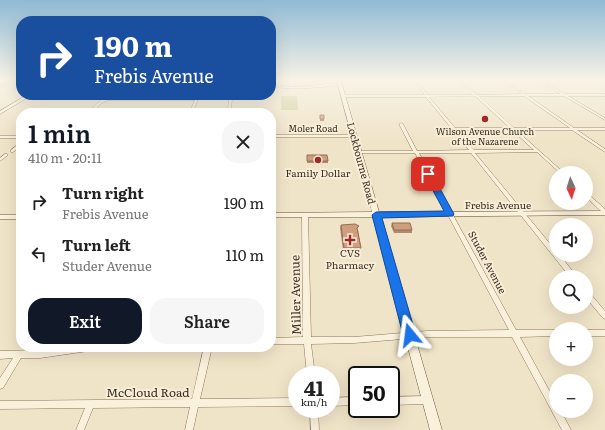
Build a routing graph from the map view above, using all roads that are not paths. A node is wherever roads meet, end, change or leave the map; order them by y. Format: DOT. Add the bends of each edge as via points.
graph roads {
  1 [pos="20,101"];
  2 [pos="105,101"];
  3 [pos="231,101"];
  4 [pos="345,101"];
  5 [pos="432,101"];
  6 [pos="483,101"];
  7 [pos="533,101"];
  8 [pos="576,101"];
  9 [pos="96,108"];
  10 [pos="230,108"];
  11 [pos="0,113"];
  12 [pos="605,118"];
  13 [pos="401,124"];
  14 [pos="513,129"];
  15 [pos="572,129"];
  16 [pos="605,129"];
  17 [pos="455,130"];
  18 [pos="276,136"];
  19 [pos="354,136"];
  20 [pos="0,137"];
  21 [pos="16,137"];
  22 [pos="16,148"];
  23 [pos="12,151"];
  24 [pos="472,151"];
  25 [pos="537,151"];
  26 [pos="605,151"];
  27 [pos="359,152"];
  28 [pos="416,152"];
  29 [pos="6,155"];
  30 [pos="0,160"];
  31 [pos="554,166"];
  32 [pos="593,202"];
  33 [pos="605,213"];
  34 [pos="450,214"];
  35 [pos="523,214"];
  36 [pos="16,215"];
  37 [pos="276,215"];
  38 [pos="305,215"];
  39 [pos="376,215"];
  40 [pos="0,217"];
  41 [pos="568,270"];
  42 [pos="593,301"];
  43 [pos="605,316"];
  44 [pos="549,333"];
  45 [pos="593,333"];
  46 [pos="605,333"];
  47 [pos="514,334"];
  48 [pos="410,335"];
  49 [pos="307,340"];
  50 [pos="276,341"];
  51 [pos="55,352"];
  52 [pos="207,352"];
  53 [pos="0,355"];
  54 [pos="19,355"];
  55 [pos="310,366"];
  56 [pos="0,385"];
  57 [pos="549,398"];
  58 [pos="428,400"];
  59 [pos="400,401"];
  60 [pos="288,402"];
  61 [pos="195,403"];
  62 [pos="91,404"];
  63 [pos="0,405"];
  64 [pos="314,418"];
  65 [pos="560,418"];
  66 [pos="80,430"];
  67 [pos="189,430"];
  68 [pos="315,430"];
  69 [pos="436,430"];
  70 [pos="566,430"];
  1 -- 11 [label="main road"];
  2 -- 9 [label="street"];
  3 -- 10 [label="street"];
  4 -- 19 [label="main road, Lockbourne Road"];
  5 -- 17 [label="street"];
  6 -- 14 [label="street"];
  7 -- 15 [label="street"];
  8 -- 12 [label="street"];
  13 -- 28 [label="street, Studer Avenue"];
  14 -- 15 [label="street"];
  14 -- 17 [label="street"];
  14 -- 25 [label="street"];
  15 -- 16 [label="street"];
  15 -- 26 [label="street"];
  17 -- 24 [label="street"];
  18 -- 19 [label="street, Moler Road"];
  19 -- 27 [label="main road, Lockbourne Road"];
  20 -- 21 [label="street"];
  22 -- 23 [label="street"];
  24 -- 25 [label="street"];
  24 -- 28 [label="street"];
  24 -- 35 [label="street"];
  25 -- 31 [label="street"];
  27 -- 28 [label="street"];
  27 -- 39 [label="main road, Lockbourne Road"];
  28 -- 34 [label="street, Studer Avenue"];
  29 -- 30 [label="street"];
  32 -- 33 [label="street"];
  33 -- 35 [label="main road, Frebis Avenue"];
  34 -- 35 [label="main road, Frebis Avenue"];
  34 -- 39 [label="main road, Frebis Avenue"];
  34 -- 47 [label="street, Studer Avenue"];
  35 -- 41 [label="street"];
  36 -- 40 [label="main road"];
  37 -- 38 [label="main road, Frebis Avenue"];
  38 -- 39 [label="main road, Frebis Avenue"];
  38 -- 49 [label="street, Miller Avenue"];
  39 -- 48 [label="main road, Lockbourne Road"];
  42 -- 43 [label="street"];
  44 -- 47 [label="street"];
  45 -- 46 [label="street"];
  47 -- 48 [label="street"];
  47 -- 57 [label="street, Studer Avenue"];
  48 -- 49 [label="street" via="372,340"];
  48 -- 58 [label="main road, Lockbourne Road"];
  49 -- 50 [label="street"];
  49 -- 55 [label="street, Miller Avenue"];
  51 -- 54 [label="street"];
  52 -- 61 [label="street"];
  53 -- 54 [label="street"];
  54 -- 56 [label="street"];
  58 -- 59 [label="street"];
  58 -- 69 [label="main road, Lockbourne Road"];
  60 -- 61 [label="street, McCloud Road"];
  61 -- 62 [label="street, McCloud Road"];
  61 -- 67 [label="street"];
  62 -- 63 [label="street, McCloud Road"];
  62 -- 66 [label="street"];
  64 -- 68 [label="street"];
  65 -- 70 [label="street, Studer Avenue"];
}
